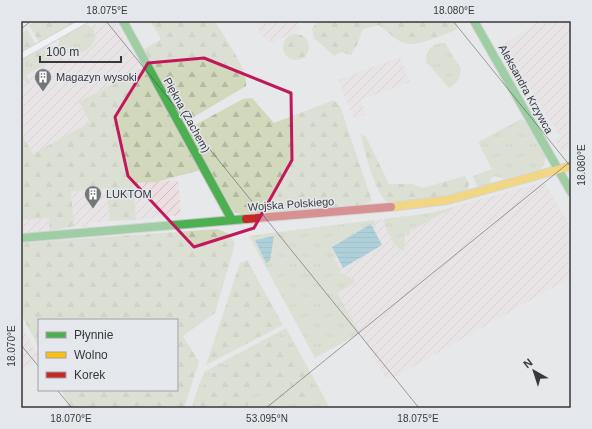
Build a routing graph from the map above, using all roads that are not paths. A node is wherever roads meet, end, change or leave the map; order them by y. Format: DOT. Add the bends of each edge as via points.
graph roads {
  1 [pos="84,21"];
  2 [pos="123,21"];
  3 [pos="474,21"];
  4 [pos="21,56"];
  5 [pos="571,166"];
  6 [pos="558,169"];
  7 [pos="571,192"];
  8 [pos="232,220"];
  9 [pos="21,238"];
  1 -- 4 [label="street"];
  2 -- 8 [label="street, Piękna (Zachem)"];
  3 -- 6 [label="street, Aleksandra Krzywca"];
  5 -- 6 [label="street, Wojska Polskiego"];
  6 -- 7 [label="street, Aleksandra Krzywca"];
  6 -- 8 [label="street, Wojska Polskiego" via="448,200"];
  8 -- 9 [label="street, Wojska Polskiego"];
}
